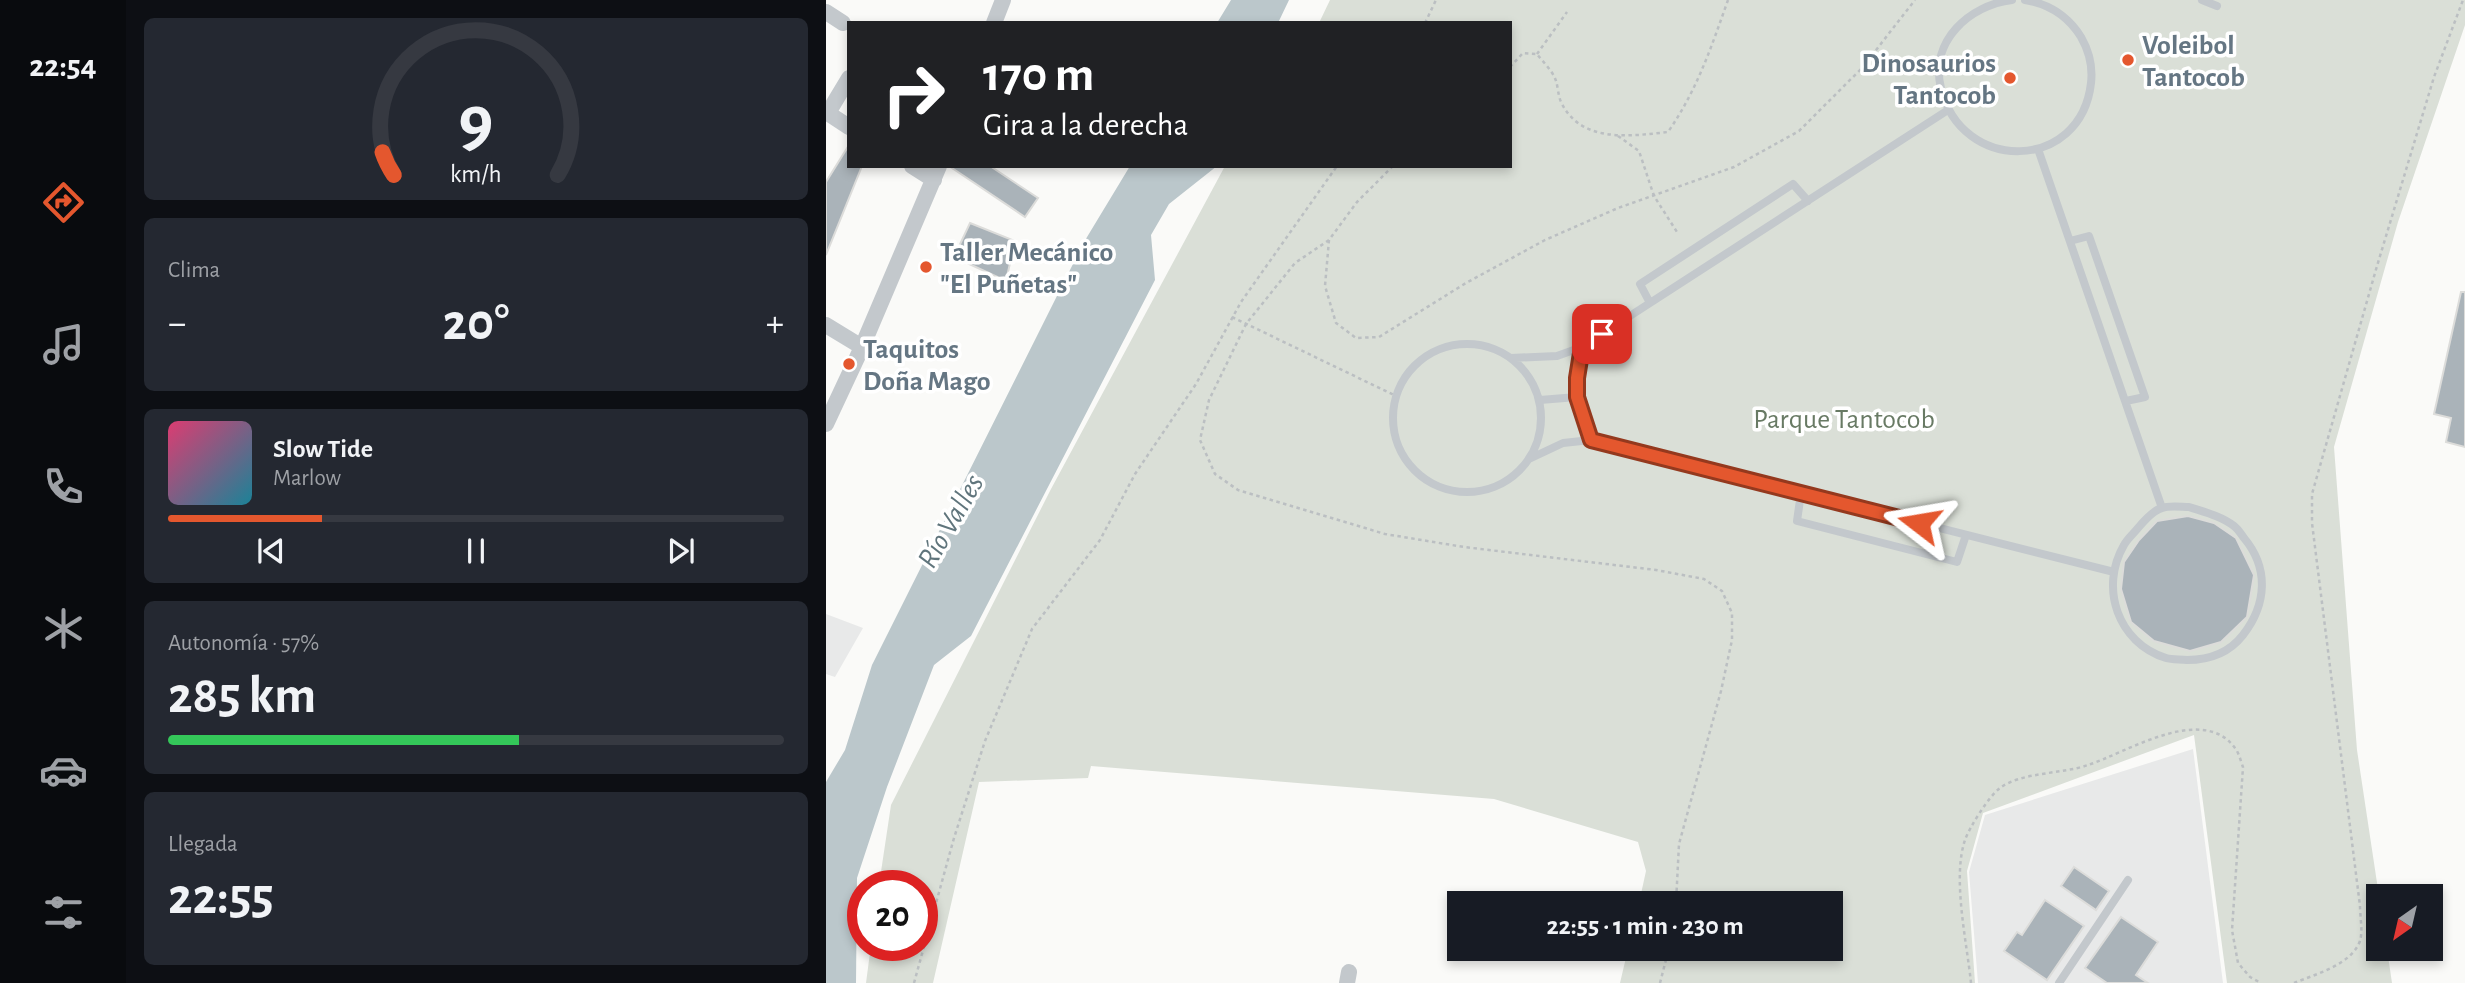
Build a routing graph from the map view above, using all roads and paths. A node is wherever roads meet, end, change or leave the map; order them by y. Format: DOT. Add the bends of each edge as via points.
graph roads {
  1 [pos="1436,0"];
  2 [pos="1728,0"];
  3 [pos="1915,0"];
  4 [pos="2012,0"];
  5 [pos="2025,0"];
  6 [pos="2057,0"];
  7 [pos="2202,0"];
  8 [pos="2463,0"];
  9 [pos="1001,1"];
  10 [pos="2217,6"];
  11 [pos="2054,9"];
  12 [pos="826,12"];
  13 [pos="1567,12"];
  14 [pos="995,21"];
  15 [pos="1426,21"];
  16 [pos="844,23"];
  17 [pos="1537,54"];
  18 [pos="1512,65"];
  19 [pos="847,81"];
  20 [pos="1948,110"];
  21 [pos="827,113"];
  22 [pos="847,126"];
  23 [pos="1618,135"];
  24 [pos="2038,149"];
  25 [pos="919,168"];
  26 [pos="1336,168"];
  27 [pos="1391,168"];
  28 [pos="937,173"];
  29 [pos="1654,195"];
  30 [pos="1808,201"];
  31 [pos="1676,232"];
  32 [pos="1329,240"];
  33 [pos="2070,241"];
  34 [pos="1650,303"];
  35 [pos="1232,317"];
  36 [pos="1246,324"];
  37 [pos="826,325"];
  38 [pos="862,347"];
  39 [pos="1582,347"];
  40 [pos="1511,358"];
  41 [pos="1396,396"];
  42 [pos="1577,397"];
  43 [pos="1540,400"];
  44 [pos="2126,401"];
  45 [pos="826,424"];
  46 [pos="1591,440"];
  47 [pos="1529,459"];
  48 [pos="1801,493"];
  49 [pos="2162,508"];
  50 [pos="1966,535"];
  51 [pos="2115,572"];
  52 [pos="2128,880"];
  53 [pos="1677,891"];
  54 [pos="1665,961"];
  55 [pos="914,983"];
  56 [pos="1660,983"];
  57 [pos="1971,983"];
  58 [pos="2059,983"];
  59 [pos="2261,983"];
  60 [pos="2294,983"];
  1 -- 15 [label="path"];
  2 -- 23 [label="path" via="1688,103 1668,132"];
  3 -- 29 [label="path" via="1862,68 1799,131 1734,167"];
  4 -- 20 [label="lane" via="1993,2 1969,14 1951,34 1941,58 1940,85"];
  5 -- 11 [label="lane"];
  6 -- 11 [label="lane"];
  7 -- 10 [label="lane"];
  8 -- 60 [label="path" via="2434,78 2312,494 2361,939 2353,952 2334,966"];
  9 -- 14 [label="street"];
  11 -- 24 [label="lane" via="2074,26 2087,47 2090,97 2079,120 2061,138"];
  12 -- 16 [label="street"];
  13 -- 17 [label="path"];
  17 -- 18 [label="path" via="1523,53"];
  17 -- 23 [label="path" via="1577,122 1600,135"];
  19 -- 21 [label="street"];
  20 -- 24 [label="lane" via="1964,132 1986,146 2012,152"];
  20 -- 30 [label="lane"];
  21 -- 22 [label="street"];
  23 -- 29 [label="path" via="1639,151"];
  24 -- 33 [label="lane"];
  25 -- 28 [label="street"];
  26 -- 35 [label="path"];
  27 -- 32 [label="path" via="1357,202"];
  28 -- 38 [label="street"];
  29 -- 31 [label="path"];
  29 -- 32 [label="path" via="1545,240 1379,337 1356,338 1336,323 1325,286"];
  30 -- 34 [label="lane"];
  30 -- 34 [label="lane" via="1793,184 1640,284"];
  32 -- 36 [label="path" via="1295,263"];
  33 -- 44 [label="lane"];
  33 -- 44 [label="lane" via="2089,236 2145,397"];
  34 -- 39 [label="lane"];
  35 -- 36 [label="path"];
  35 -- 55 [label="path" via="1196,384 1135,474 1100,540 1032,629 985,741"];
  36 -- 41 [label="path"];
  36 -- 53 [label="path" via="1209,400 1200,440 1214,474 1238,489 1385,534 1656,570 1704,579 1722,591 1732,613 1732,640 1679,844"];
  37 -- 38 [label="street"];
  38 -- 45 [label="street"];
  39 -- 40 [label="lane" via="1558,356"];
  39 -- 42 [label="lane"];
  40 -- 41 [label="lane" via="1490,347 1444,347 1423,358 1406,375"];
  40 -- 43 [label="lane" via="1529,376"];
  41 -- 47 [label="lane" via="1397,442 1408,463 1425,480 1448,491 1474,493 1499,486 1521,472"];
  42 -- 43 [label="lane"];
  42 -- 46 [label="lane"];
  43 -- 47 [label="lane" via="1542,425"];
  44 -- 49 [label="lane"];
  46 -- 47 [label="lane" via="1563,443"];
  46 -- 48 [label="lane"];
  48 -- 50 [label="lane"];
  48 -- 50 [label="lane" via="1797,521 1957,562"];
  49 -- 51 [label="lane" via="2124,545"];
  49 -- 51 [label="lane" via="2211,514 2235,526 2252,547 2262,568 2264,589 2247,631 2235,646 2215,657 2167,659 2132,638 2119,618 2112,596"];
  50 -- 51 [label="lane"];
  52 -- 58 [label="lane"];
  54 -- 56 [label="path"];
  57 -- 59 [label="path" via="1958,869 1965,839 1991,797 2015,781 2086,766 2171,732 2197,729 2218,734 2236,748 2243,768 2232,930 2238,963"];
}
